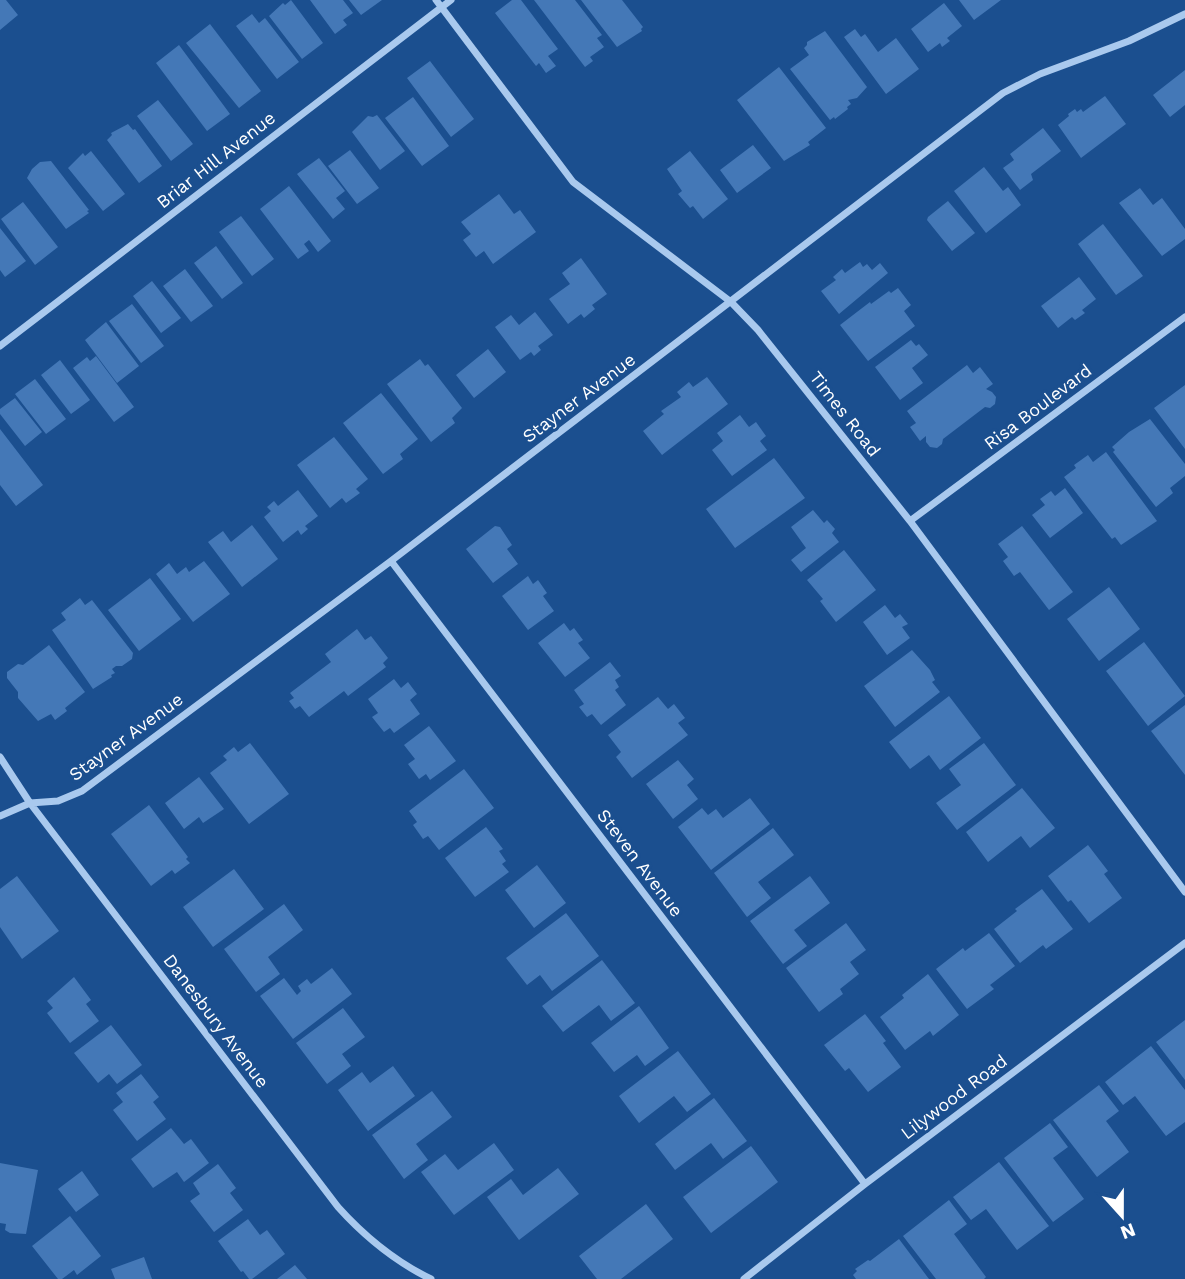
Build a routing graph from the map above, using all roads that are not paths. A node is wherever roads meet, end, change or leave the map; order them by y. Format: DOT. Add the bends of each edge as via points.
graph roads {
  1 [pos="436,0"];
  2 [pos="451,0"];
  3 [pos="441,7"];
  4 [pos="1185,14"];
  5 [pos="731,302"];
  6 [pos="1185,317"];
  7 [pos="0,346"];
  8 [pos="910,521"];
  9 [pos="391,561"];
  10 [pos="0,757"];
  11 [pos="30,803"];
  12 [pos="0,817"];
  13 [pos="1185,892"];
  14 [pos="1185,943"];
  15 [pos="865,1184"];
  16 [pos="431,1279"];
  17 [pos="744,1279"];
  1 -- 3 [label="street, Times Road"];
  2 -- 3 [label="street, Briar Hill Avenue"];
  3 -- 5 [label="street, Times Road" via="573,182"];
  3 -- 7 [label="street, Briar Hill Avenue"];
  4 -- 5 [label="street, Stayner Avenue" via="1003,93"];
  5 -- 8 [label="street, Times Road"];
  5 -- 9 [label="street, Stayner Avenue"];
  6 -- 8 [label="street, Risa Boulevard"];
  8 -- 13 [label="street, Times Road"];
  9 -- 11 [label="street, Stayner Avenue" via="82,792 58,801"];
  9 -- 15 [label="street, Steven Avenue"];
  10 -- 11 [label="street, Danesbury Avenue"];
  11 -- 12 [label="street, Stayner Avenue"];
  11 -- 16 [label="street, Danesbury Avenue" via="338,1207 380,1248"];
  14 -- 15 [label="street, Lilywood Road"];
  15 -- 17 [label="street, Lilywood Road"];
}
